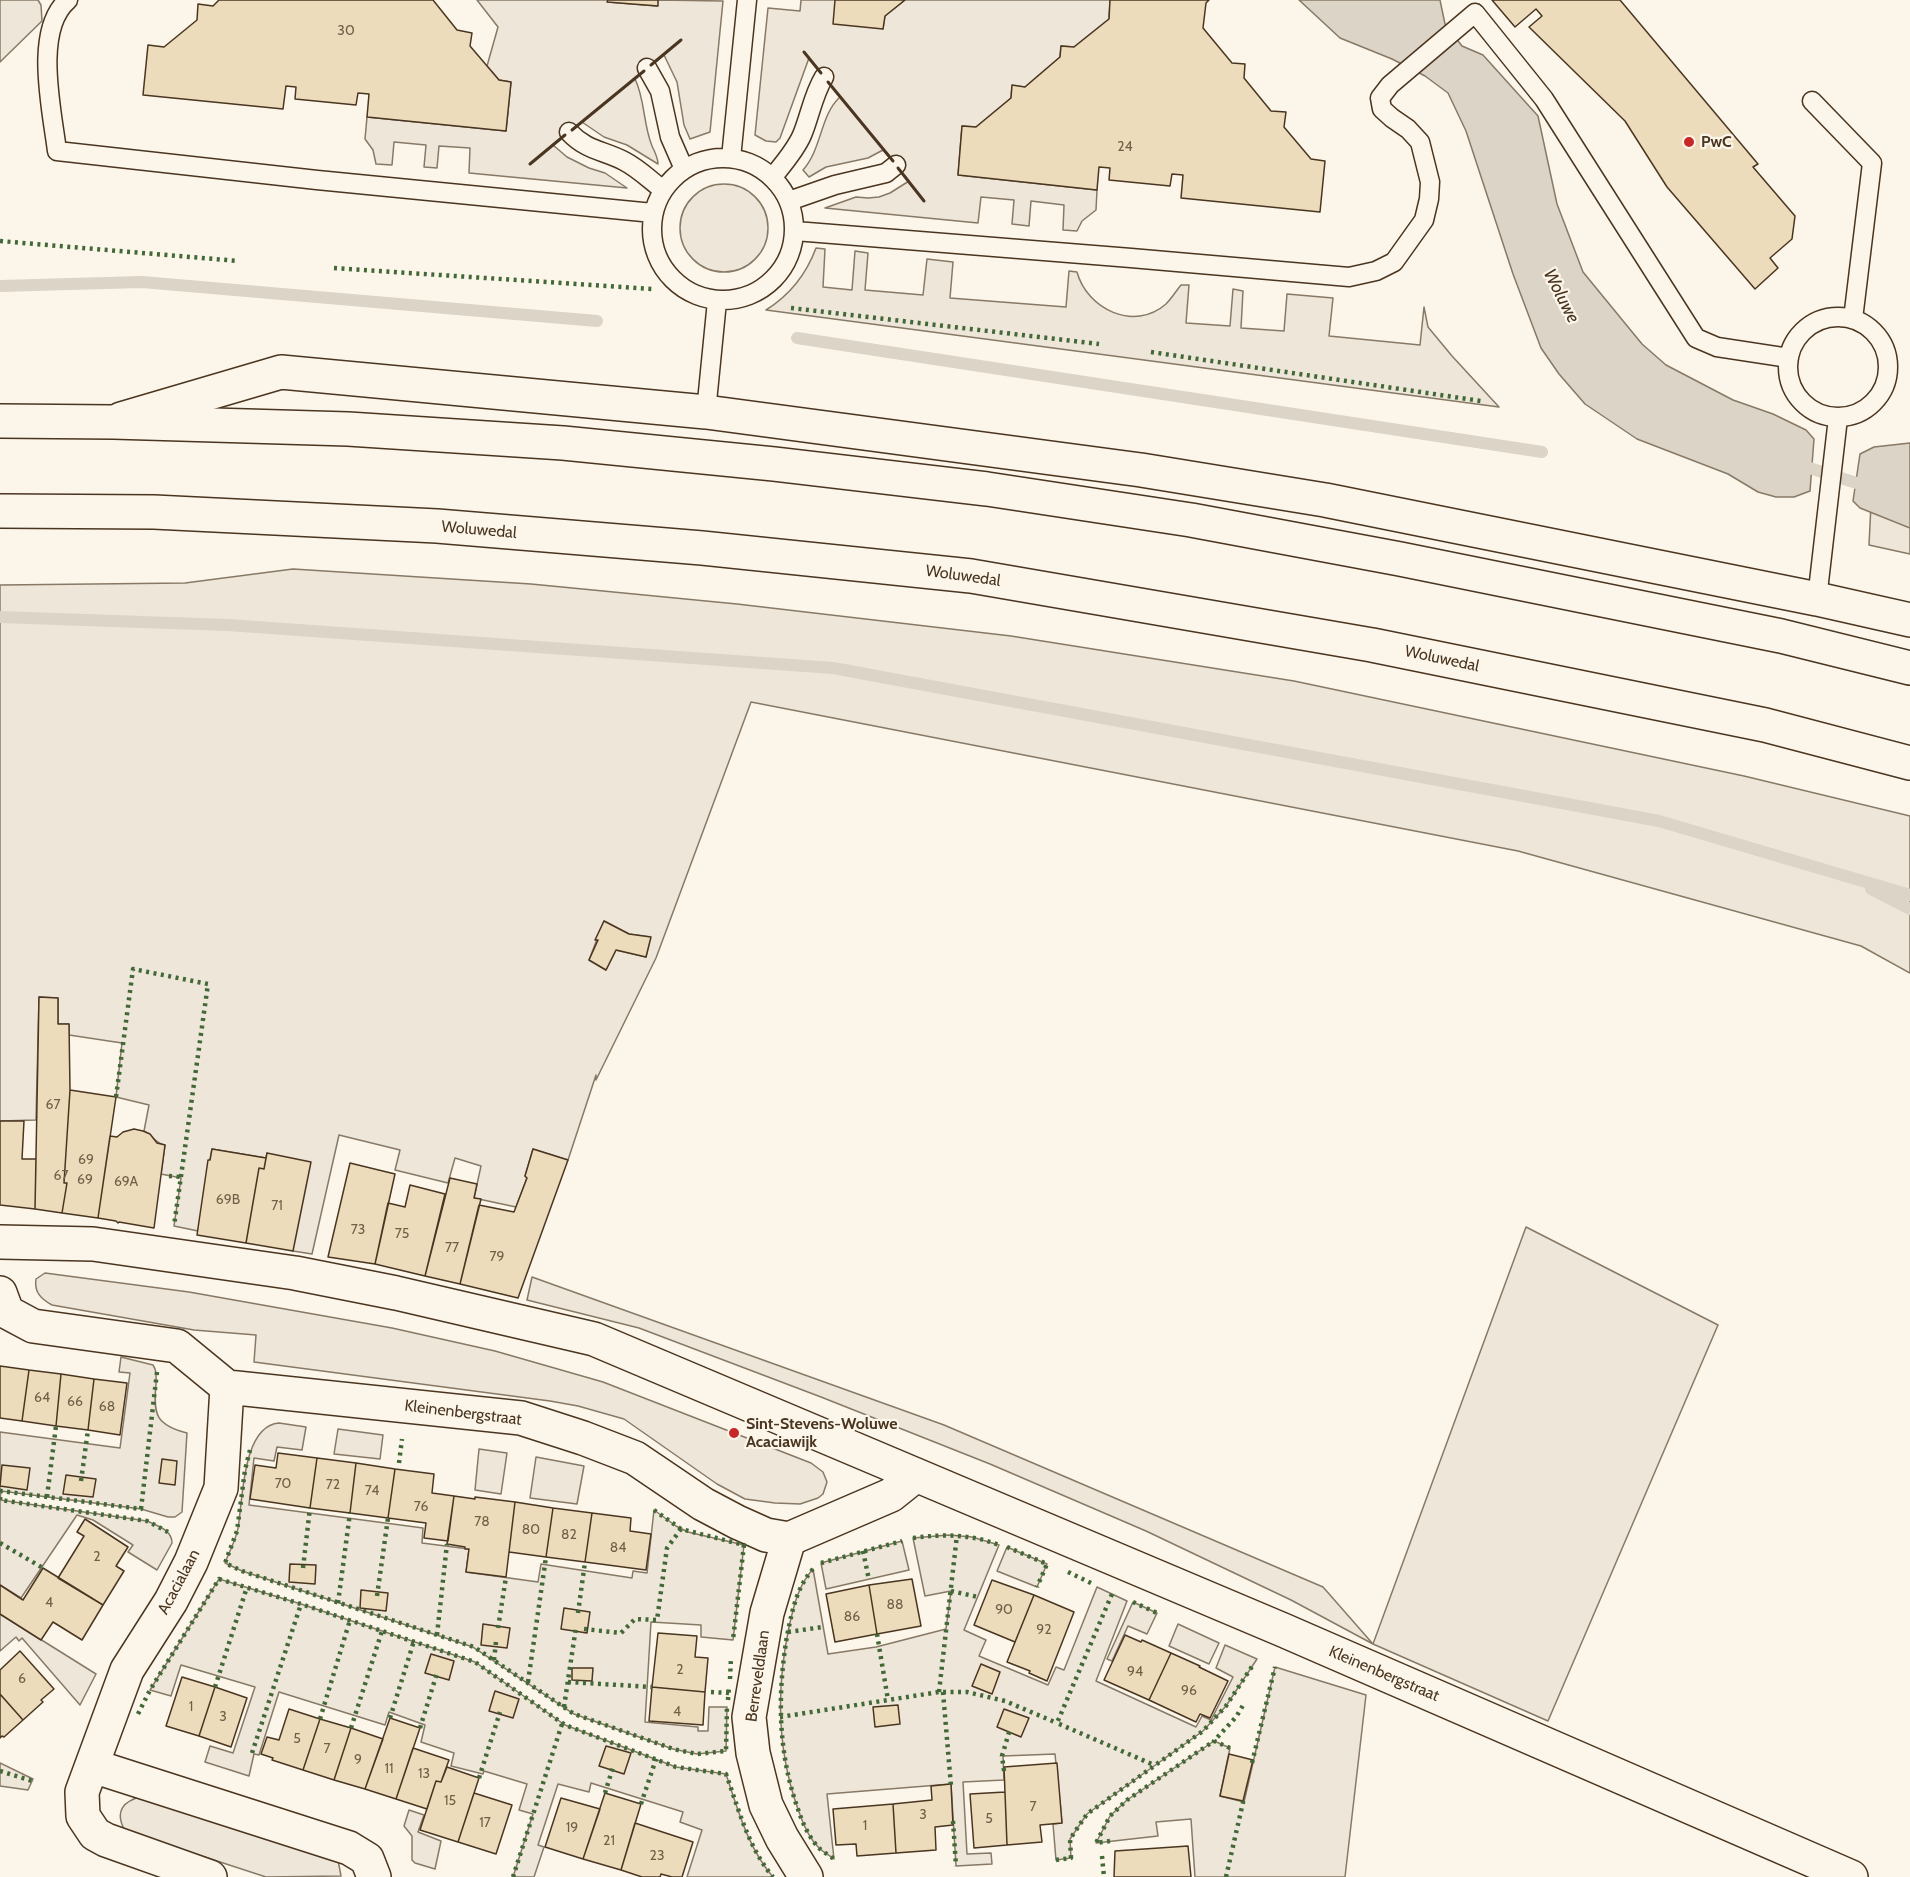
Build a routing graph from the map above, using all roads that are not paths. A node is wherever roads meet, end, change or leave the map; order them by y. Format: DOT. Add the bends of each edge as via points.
graph roads {
  1 [pos="68,0"];
  2 [pos="747,0"];
  3 [pos="647,68"];
  4 [pos="824,77"];
  5 [pos="1812,101"];
  6 [pos="569,132"];
  7 [pos="731,158"];
  8 [pos="896,165"];
  9 [pos="684,169"];
  10 [pos="772,178"];
  11 [pos="663,190"];
  12 [pos="789,201"];
  13 [pos="653,213"];
  14 [pos="795,231"];
  15 [pos="717,301"];
  16 [pos="1853,319"];
  17 [pos="1789,358"];
  18 [pos="706,412"];
  19 [pos="1838,418"];
  20 [pos="0,421"];
  21 [pos="113,422"];
  22 [pos="0,511"];
  23 [pos="1817,598"];
  24 [pos="1910,620"];
  25 [pos="1910,668"];
  26 [pos="1910,763"];
  27 [pos="0,1242"];
  28 [pos="0,1293"];
  29 [pos="227,1387"];
  30 [pos="916,1475"];
  31 [pos="789,1539"];
  32 [pos="93,1766"];
  33 [pos="210,1877"];
  34 [pos="374,1877"];
  35 [pos="806,1877"];
  36 [pos="1851,1877"];
  1 -- 13 [label="lane" via="52,23 46,70 57,151"];
  2 -- 7 [label="lane"];
  3 -- 9 [label="lane" via="660,91 669,137"];
  4 -- 10 [label="lane" via="802,135"];
  5 -- 16 [label="lane" via="1872,162"];
  6 -- 11 [label="lane" via="590,148 627,163"];
  7 -- 9 [label="lane" via="715,158"];
  7 -- 10 [label="lane" via="760,168"];
  8 -- 12 [label="lane" via="886,173"];
  9 -- 11 [label="lane"];
  10 -- 12 [label="lane"];
  11 -- 13 [label="lane"];
  12 -- 14 [label="lane"];
  13 -- 15 [label="lane" via="651,237 658,261 673,281 693,295"];
  14 -- 15 [label="lane" via="790,254 778,275 762,290 740,299"];
  14 -- 17 [label="lane" via="1349,278 1376,271 1394,262 1424,220 1430,182 1420,142 1382,109 1380,98 1390,85 1475,13 1544,99 1696,338 1717,347"];
  15 -- 18 [label="lane"];
  16 -- 17 [label="lane" via="1836,317 1812,324 1794,342"];
  16 -- 19 [label="lane" via="1868,326 1879,338 1889,367 1879,397 1868,409"];
  17 -- 19 [label="lane" via="1788,376 1794,393 1821,415"];
  18 -- 21 [label="main road" via="281,372"];
  18 -- 23 [label="main road" via="1141,470 1313,498"];
  19 -- 23 [label="lane"];
  20 -- 21 [label="main road"];
  21 -- 25 [label="main road" via="348,429 563,443 987,489 1191,520 1400,559 1781,636"];
  22 -- 26 [label="main road, Woluwedal" via="154,512 437,526 971,576 1383,647 1765,725"];
  23 -- 24 [label="main road"];
  27 -- 30 [label="main road, Kleinenbergstraat" via="93,1244 295,1273 594,1339"];
  28 -- 29 [label="main road" via="7,1312 33,1326 177,1346"];
  29 -- 31 [label="main road, Kleinenbergstraat" via="521,1418 635,1458 737,1522 766,1535"];
  29 -- 32 [label="main road, Acacialaan" via="222,1488 191,1562 128,1670"];
  30 -- 31 [label="main road" via="891,1495"];
  30 -- 36 [label="main road, Kleinenbergstraat"];
  31 -- 35 [label="main road, Berreveldlaan" via="767,1613 749,1717 766,1805"];
  32 -- 33 [label="main road, Acacialaan" via="82,1792 82,1806 83,1816 95,1834"];
  32 -- 34 [label="main road" via="350,1848 367,1859"];
}
